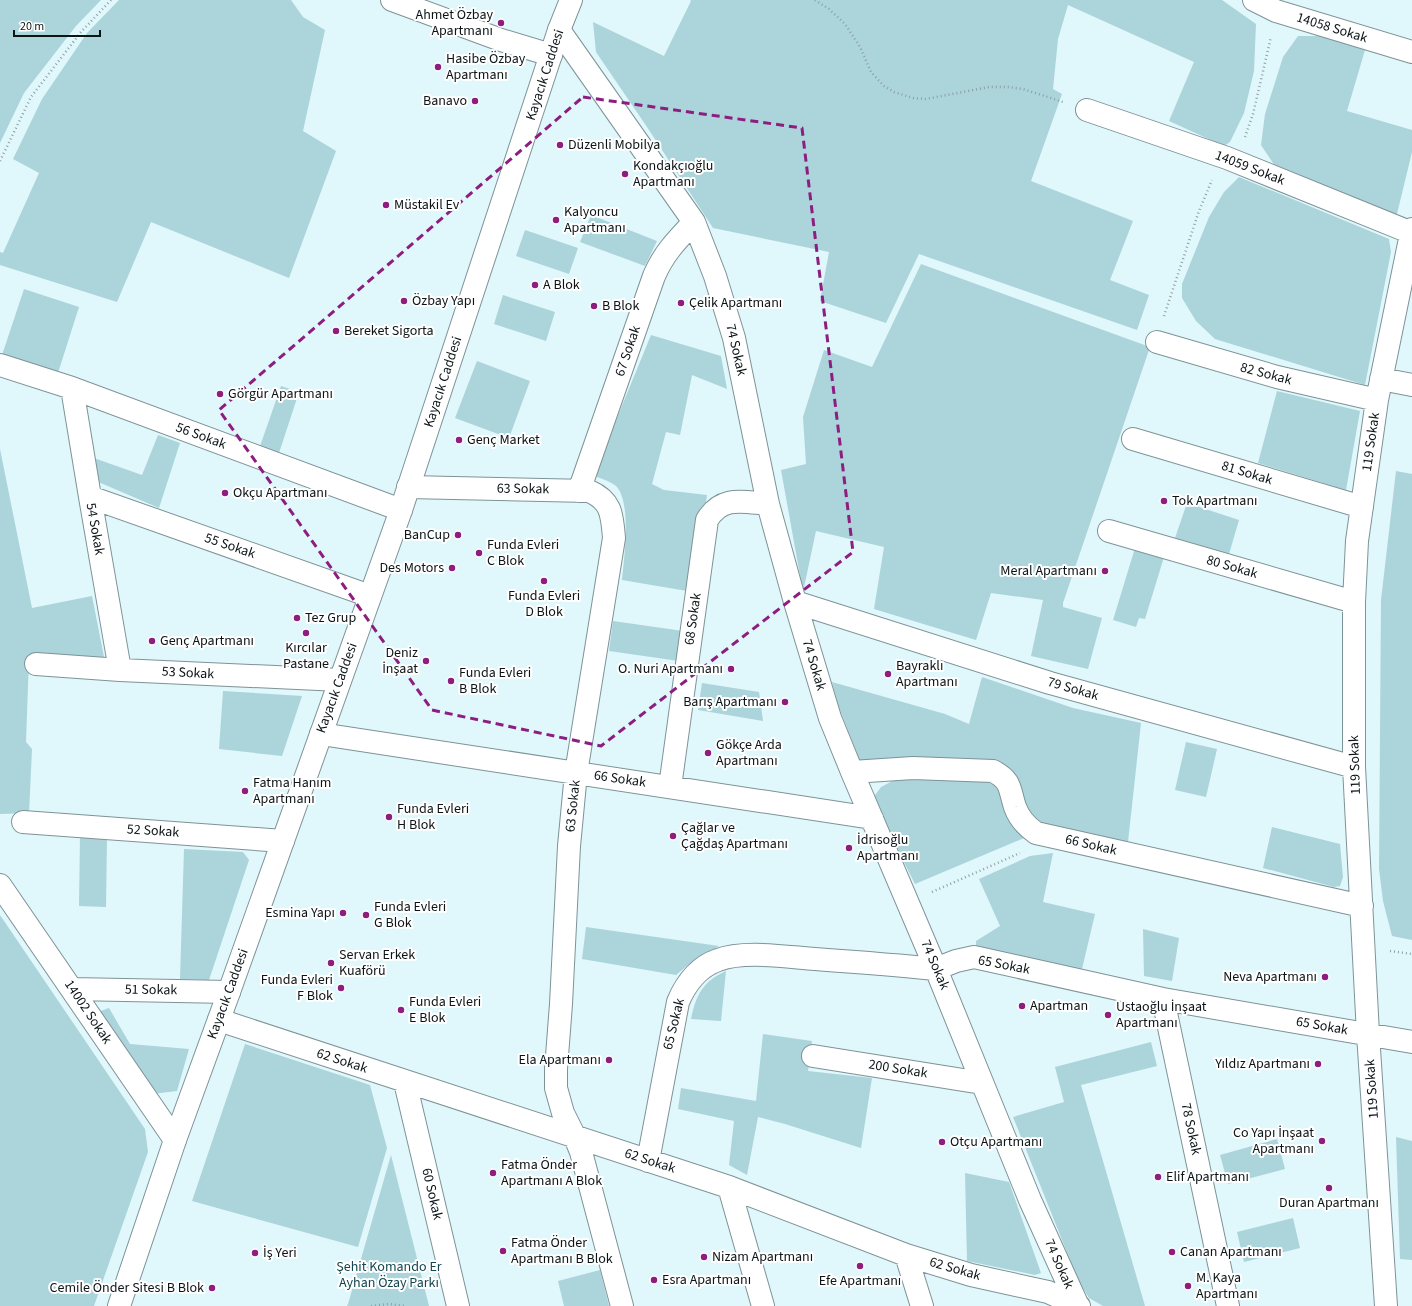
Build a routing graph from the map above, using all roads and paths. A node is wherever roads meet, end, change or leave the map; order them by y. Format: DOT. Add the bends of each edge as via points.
graph roads {
  1 [pos="111,0"];
  2 [pos="392,0"];
  3 [pos="571,0"];
  4 [pos="815,0"];
  5 [pos="1254,0"];
  6 [pos="559,30"];
  7 [pos="1412,52"];
  8 [pos="551,55"];
  9 [pos="1087,110"];
  10 [pos="0,161"];
  11 [pos="694,222"];
  12 [pos="1412,231"];
  13 [pos="1157,342"];
  14 [pos="0,365"];
  15 [pos="1381,379"];
  16 [pos="1412,385"];
  17 [pos="72,388"];
  18 [pos="1377,400"];
  19 [pos="1133,439"];
  20 [pos="408,487"];
  21 [pos="579,490"];
  22 [pos="90,497"];
  23 [pos="768,504"];
  24 [pos="1362,507"];
  25 [pos="401,510"];
  26 [pos="1109,531"];
  27 [pos="370,596"];
  28 [pos="795,602"];
  29 [pos="1354,602"];
  30 [pos="36,664"];
  31 [pos="120,670"];
  32 [pos="340,680"];
  33 [pos="321,734"];
  34 [pos="1354,767"];
  35 [pos="852,772"];
  36 [pos="576,773"];
  37 [pos="670,787"];
  38 [pos="872,818"];
  39 [pos="23,822"];
  40 [pos="1053,837"];
  41 [pos="283,841"];
  42 [pos="0,885"];
  43 [pos="908,902"];
  44 [pos="1362,906"];
  45 [pos="936,968"];
  46 [pos="72,989"];
  47 [pos="229,992"];
  48 [pos="1163,999"];
  49 [pos="219,1020"];
  50 [pos="1368,1034"];
  51 [pos="1412,1042"];
  52 [pos="813,1056"];
  53 [pos="405,1082"];
  54 [pos="982,1083"];
  55 [pos="575,1137"];
  56 [pos="175,1140"];
  57 [pos="648,1161"];
  58 [pos="729,1187"];
  59 [pos="906,1255"];
  60 [pos="119,1306"];
  61 [pos="371,1306"];
  62 [pos="405,1306"];
  63 [pos="458,1306"];
  64 [pos="622,1306"];
  65 [pos="764,1306"];
  66 [pos="922,1306"];
  67 [pos="1078,1306"];
  68 [pos="1228,1306"];
  69 [pos="1386,1306"];
  1 -- 10 [label="path" via="81,32 31,96"];
  2 -- 8 [label="street" via="501,40"];
  3 -- 6 [label="street, Kayacık Caddesi"];
  4 -- 9 [label="path" via="829,8 845,24 860,47 871,72 884,86 894,92 912,98 926,99 989,87 1008,87 1023,89"];
  5 -- 7 [label="street, 14058 Sokak" via="1276,11"];
  6 -- 8 [label="street, Kayacık Caddesi"];
  6 -- 11 [label="street, 74 Sokak"];
  8 -- 20 [label="street, Kayacık Caddesi"];
  9 -- 12 [label="street, 14059 Sokak" via="1227,158"];
  11 -- 21 [label="street, 67 Sokak" via="669,248 654,276"];
  11 -- 23 [label="street, 74 Sokak" via="716,276 734,338"];
  12 -- 15 [label="street, 119 Sokak"];
  13 -- 18 [label="street, 82 Sokak" via="1277,377"];
  14 -- 17 [label="street, 56 Sokak"];
  15 -- 16 [label="street"];
  15 -- 18 [label="street, 119 Sokak"];
  17 -- 22 [label="street, 54 Sokak"];
  17 -- 25 [label="street, 56 Sokak"];
  18 -- 24 [label="street, 119 Sokak"];
  19 -- 24 [label="street, 81 Sokak"];
  20 -- 21 [label="street, 63 Sokak"];
  20 -- 25 [label="street, Kayacık Caddesi"];
  21 -- 36 [label="street, 63 Sokak" via="597,494 608,505 614,538"];
  22 -- 27 [label="street, 55 Sokak"];
  22 -- 31 [label="street, 54 Sokak"];
  23 -- 28 [label="street, 74 Sokak"];
  23 -- 37 [label="street, 68 Sokak" via="728,502 716,508 707,520"];
  24 -- 29 [label="street, 119 Sokak" via="1357,541"];
  25 -- 27 [label="street, Kayacık Caddesi"];
  26 -- 29 [label="street, 80 Sokak"];
  27 -- 32 [label="street, Kayacık Caddesi"];
  28 -- 34 [label="street, 79 Sokak" via="1050,683"];
  28 -- 35 [label="street, 74 Sokak" via="830,718"];
  29 -- 34 [label="street, 119 Sokak"];
  30 -- 31 [label="street, 53 Sokak"];
  31 -- 32 [label="street, 53 Sokak"];
  32 -- 33 [label="street, Kayacık Caddesi"];
  33 -- 36 [label="street, 66 Sokak"];
  33 -- 41 [label="street, Kayacık Caddesi"];
  34 -- 44 [label="street, 119 Sokak"];
  35 -- 38 [label="street, 74 Sokak"];
  35 -- 40 [label="street, 66 Sokak" via="913,768 993,771 1009,783 1015,806 1028,828 1036,834"];
  36 -- 37 [label="street, 66 Sokak"];
  36 -- 55 [label="street, 63 Sokak" via="568,846 556,1069 556,1088 563,1112"];
  37 -- 38 [label="street, 66 Sokak"];
  38 -- 43 [label="street, 74 Sokak"];
  39 -- 41 [label="street, 52 Sokak"];
  40 -- 43 [label="path" via="1008,860"];
  40 -- 44 [label="street, 66 Sokak"];
  41 -- 47 [label="street, Kayacık Caddesi"];
  42 -- 46 [label="street, 14002 Sokak"];
  43 -- 45 [label="street, 74 Sokak"];
  44 -- 50 [label="street, 119 Sokak"];
  45 -- 48 [label="street, 65 Sokak" via="974,958"];
  45 -- 54 [label="street, 74 Sokak"];
  45 -- 57 [label="street, 65 Sokak" via="748,955 719,960 700,970 688,982 678,1002"];
  46 -- 47 [label="street, 51 Sokak"];
  46 -- 56 [label="street, 14002 Sokak"];
  47 -- 49 [label="street, Kayacık Caddesi"];
  48 -- 50 [label="street, 65 Sokak"];
  48 -- 68 [label="street, 78 Sokak"];
  49 -- 53 [label="street, 62 Sokak"];
  49 -- 56 [label="street, Kayacık Caddesi"];
  50 -- 51 [label="street, 65 Sokak"];
  50 -- 69 [label="street, 119 Sokak"];
  52 -- 54 [label="street, 200 Sokak"];
  53 -- 55 [label="street, 62 Sokak"];
  53 -- 63 [label="street, 60 Sokak"];
  54 -- 67 [label="street, 74 Sokak" via="1030,1200"];
  55 -- 57 [label="street, 62 Sokak"];
  55 -- 64 [label="street, 63 Sokak" via="586,1169"];
  56 -- 60 [label="street, Kayacık Caddesi"];
  57 -- 58 [label="street, 62 Sokak"];
  58 -- 59 [label="street, 62 Sokak"];
  58 -- 65 [label="street"];
  59 -- 66 [label="street"];
  59 -- 67 [label="street, 62 Sokak" via="971,1275 1038,1289"];
  61 -- 62 [label="path"];
}
